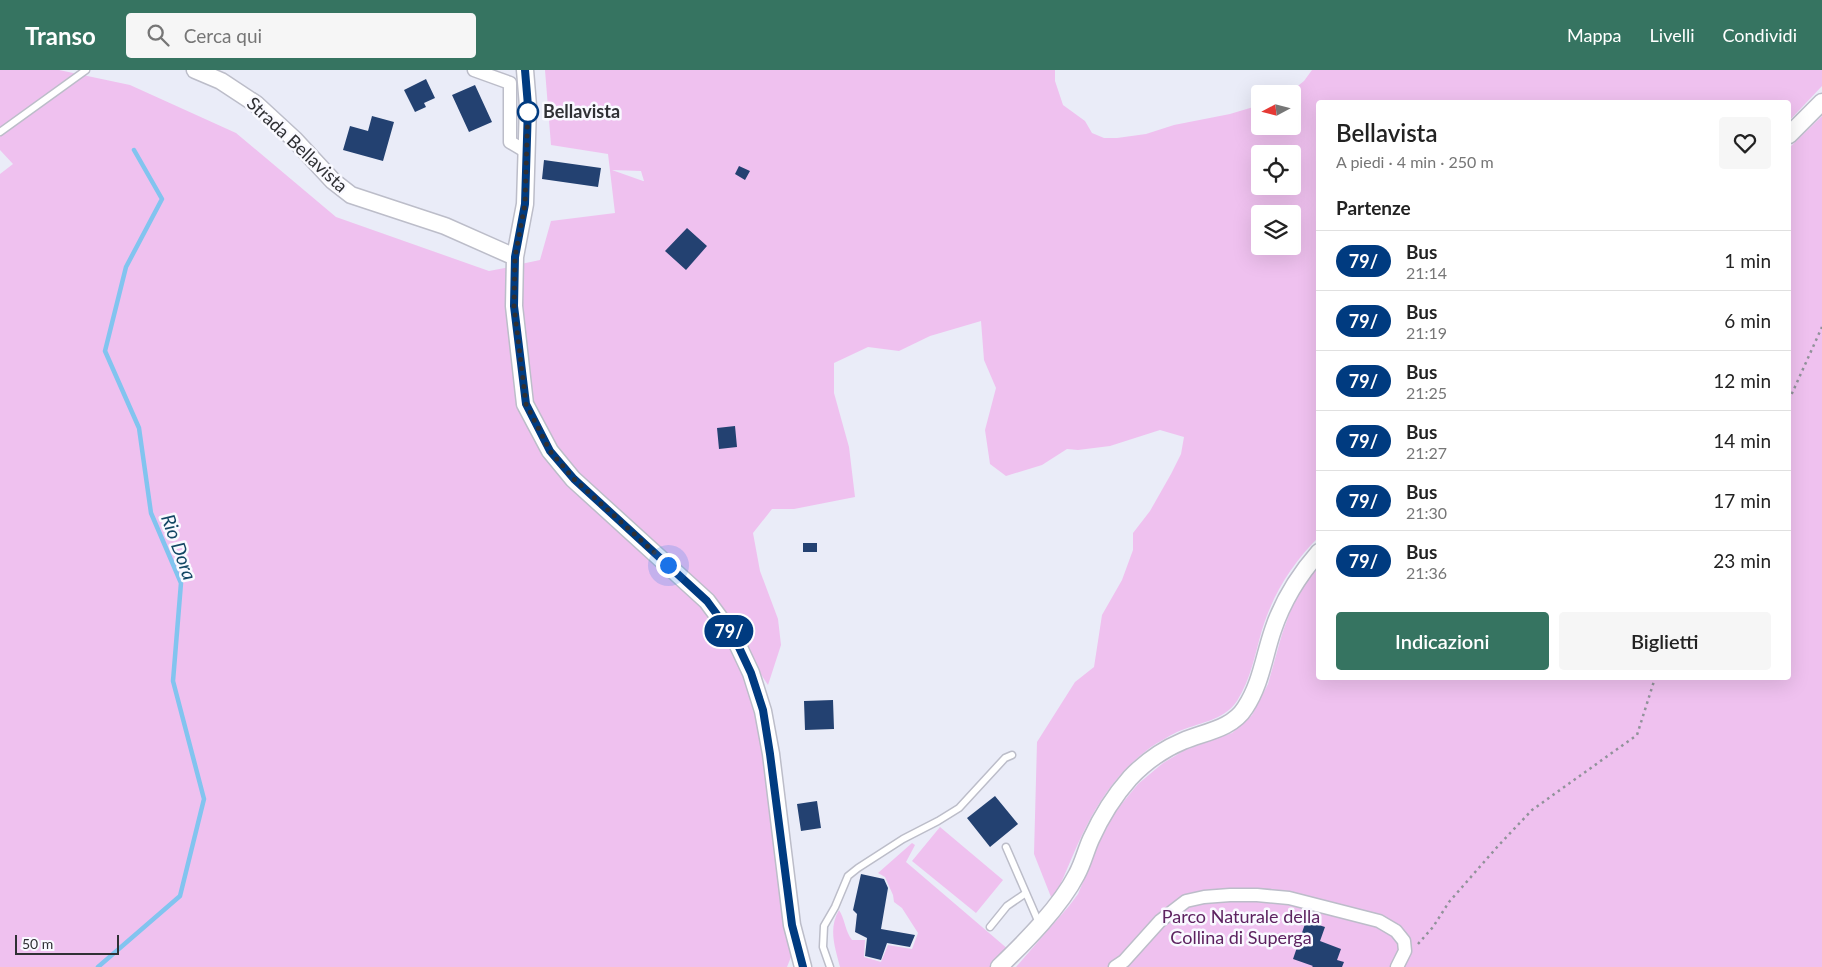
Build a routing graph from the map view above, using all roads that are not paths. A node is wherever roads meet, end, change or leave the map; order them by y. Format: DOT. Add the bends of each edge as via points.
graph roads {
  1 [pos="86,70"];
  2 [pos="195,70"];
  3 [pos="474,70"];
  4 [pos="525,70"];
  5 [pos="1822,102"];
  6 [pos="0,132"];
  7 [pos="1791,133"];
  8 [pos="527,152"];
  9 [pos="515,257"];
  10 [pos="1316,555"];
  11 [pos="1012,755"];
  12 [pos="1006,847"];
  13 [pos="1026,894"];
  14 [pos="1040,924"];
  15 [pos="990,927"];
  16 [pos="803,967"];
  17 [pos="830,967"];
  18 [pos="999,967"];
  19 [pos="1115,967"];
  20 [pos="1397,967"];
  1 -- 6 [label="lane"];
  2 -- 9 [label="street, Strada Bellavista" via="221,81 256,104 351,195 445,226"];
  3 -- 8 [label="street" via="510,83 510,142"];
  4 -- 8 [label="street"];
  5 -- 7 [label="street"];
  8 -- 9 [label="street" via="525,204"];
  9 -- 16 [label="street" via="514,306 526,404 550,451 574,479 707,601 735,639 751,673 763,710 792,925"];
  10 -- 14 [label="street" via="1284,600 1259,680 1244,710 1227,725 1181,742 1158,755 1131,777 1108,807 1077,874"];
  11 -- 17 [label="lane" via="1005,758 959,808 903,839 848,876 822,935"];
  12 -- 13 [label="lane"];
  13 -- 14 [label="lane"];
  13 -- 15 [label="lane" via="1007,906"];
  14 -- 18 [label="street"];
  19 -- 20 [label="street" via="1160,921 1186,901 1230,895 1289,898 1379,921 1396,931 1404,941 1405,951"];
}
